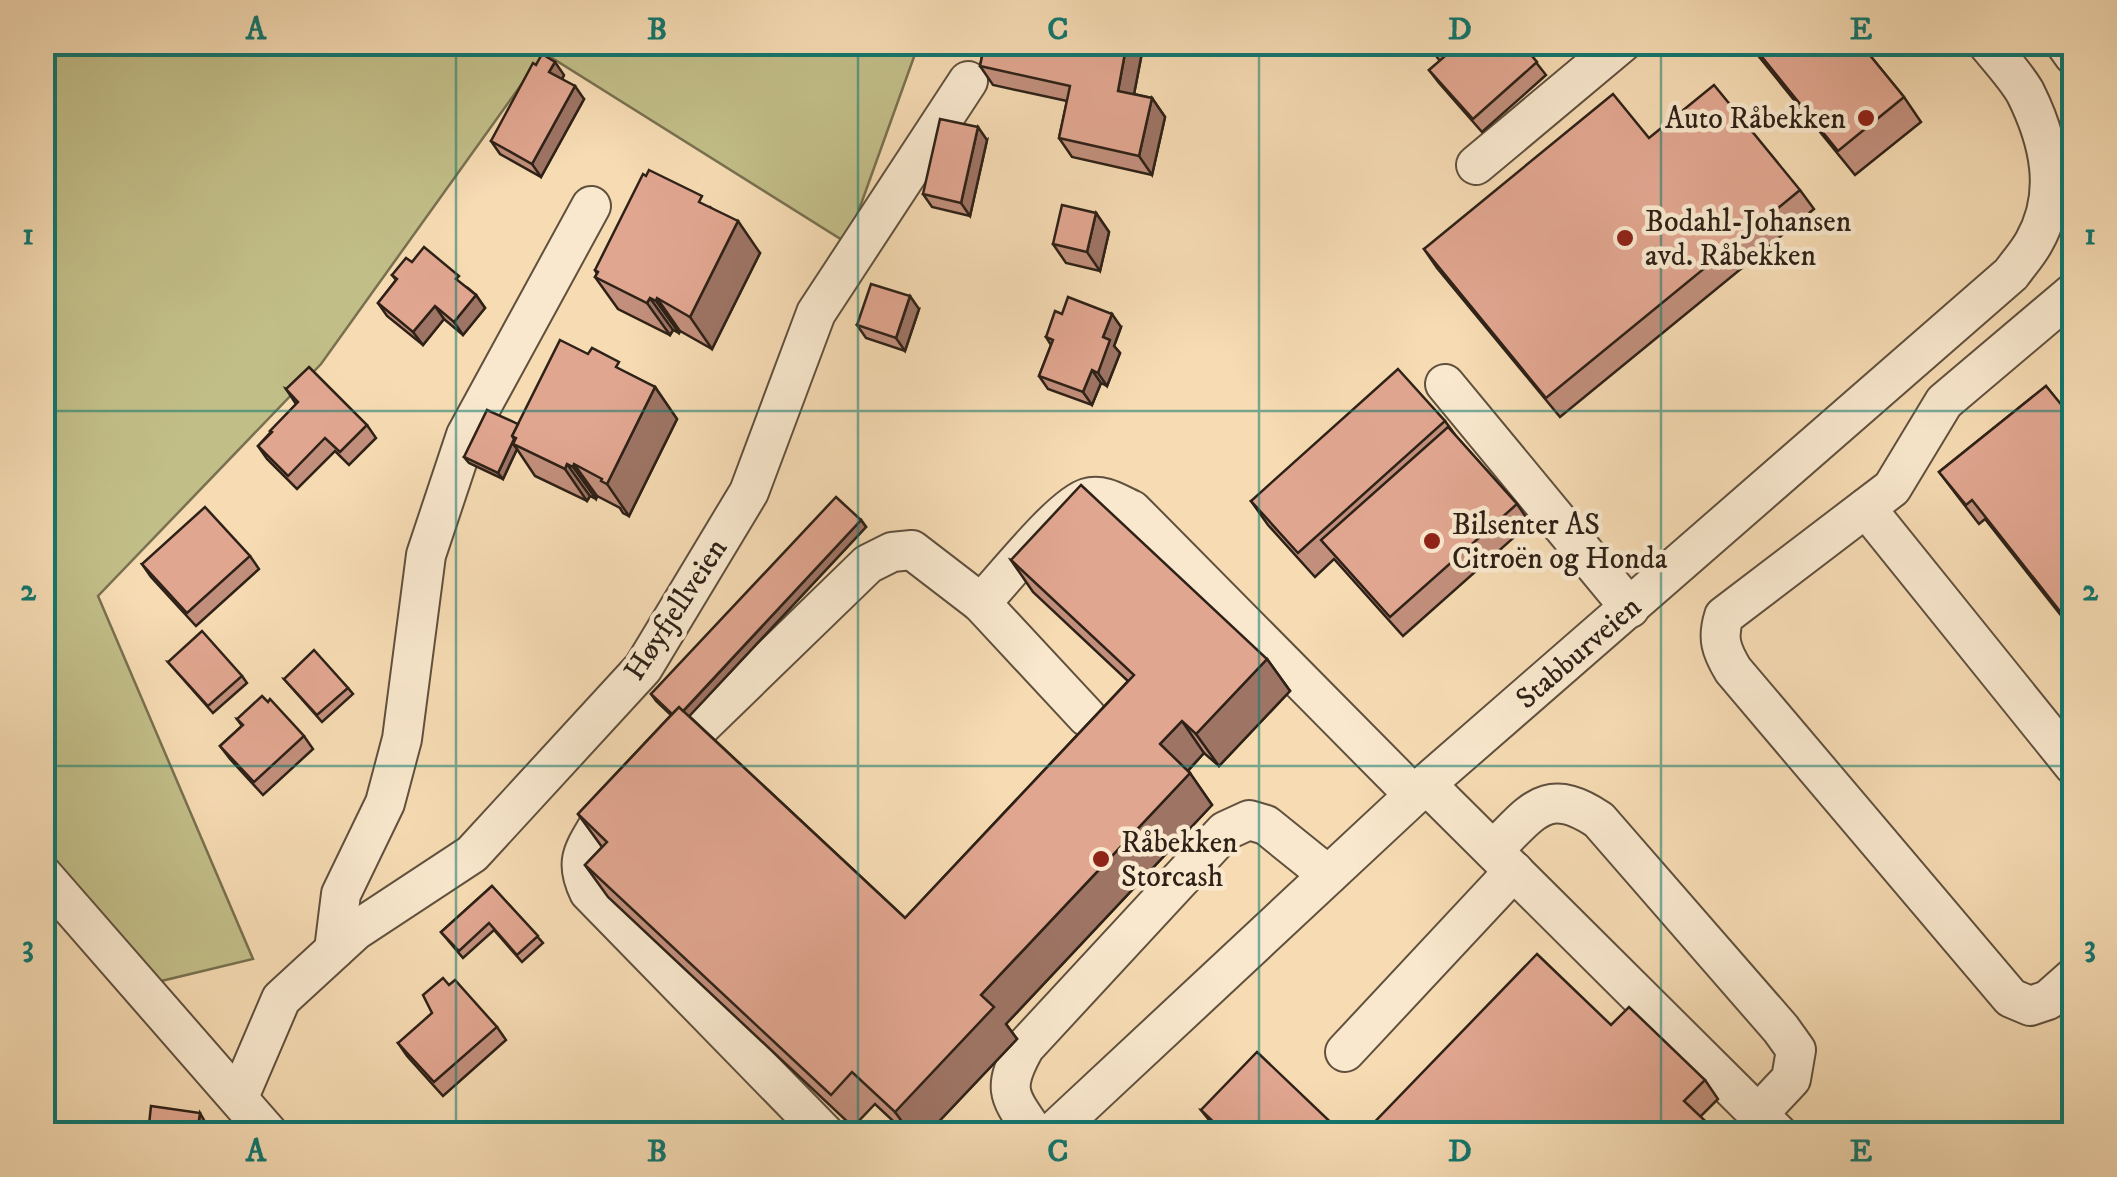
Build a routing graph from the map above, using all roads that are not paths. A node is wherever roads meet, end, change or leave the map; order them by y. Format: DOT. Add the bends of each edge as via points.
graph roads {
  1 [pos="1623,42"];
  2 [pos="1986,42"];
  3 [pos="2064,42"];
  4 [pos="2074,56"];
  5 [pos="968,81"];
  6 [pos="1476,165"];
  7 [pos="2064,179"];
  8 [pos="590,206"];
  9 [pos="2074,292"];
  10 [pos="1911,360"];
  11 [pos="1445,384"];
  12 [pos="1944,402"];
  13 [pos="1866,508"];
  14 [pos="981,603"];
  15 [pos="1630,608"];
  16 [pos="1087,717"];
  17 [pos="2074,766"];
  18 [pos="1420,789"];
  19 [pos="1504,860"];
  20 [pos="42,874"];
  21 [pos="1328,875"];
  22 [pos="334,950"];
  23 [pos="2074,978"];
  24 [pos="1345,1052"];
  25 [pos="239,1096"];
  26 [pos="1768,1124"];
  27 [pos="269,1134"];
  28 [pos="825,1134"];
  29 [pos="1035,1134"];
  30 [pos="1051,1134"];
  1 -- 6 [label="street"];
  2 -- 7 [label="street, Stabburveien" via="2024,90"];
  3 -- 4 [label="street"];
  5 -- 22 [label="street, Høyfjellveien" via="816,313 748,492 643,668 472,854"];
  7 -- 10 [label="street, Stabburveien" via="2011,274"];
  8 -- 22 [label="street" via="466,436 426,555 402,739 386,803 341,894"];
  9 -- 12 [label="street"];
  10 -- 12 [label="street"];
  10 -- 15 [label="street, Stabburveien"];
  11 -- 15 [label="street"];
  12 -- 13 [label="street" via="1892,488"];
  13 -- 17 [label="street"];
  13 -- 23 [label="street" via="1724,616 1721,650 2011,998 2030,1006"];
  14 -- 16 [label="street"];
  14 -- 18 [label="street" via="1070,508 1089,497 1107,498 1132,510"];
  14 -- 28 [label="street" via="912,550 868,564 598,826 582,854 580,874 589,892"];
  15 -- 18 [label="street, Stabburveien"];
  18 -- 19 [label="street"];
  18 -- 21 [label="street, Stabburveien"];
  19 -- 24 [label="street"];
  19 -- 26 [label="street"];
  19 -- 26 [label="street" via="1536,809 1550,802 1575,804 1599,820 1796,1050 1791,1080"];
  20 -- 25 [label="street"];
  21 -- 29 [label="street" via="1266,825 1249,820 1225,831 1025,1048 1010,1074 1012,1099"];
  21 -- 30 [label="street, Stabburveien"];
  22 -- 25 [label="street, Høyfjellveien" via="281,999"];
  25 -- 27 [label="street"];
}
